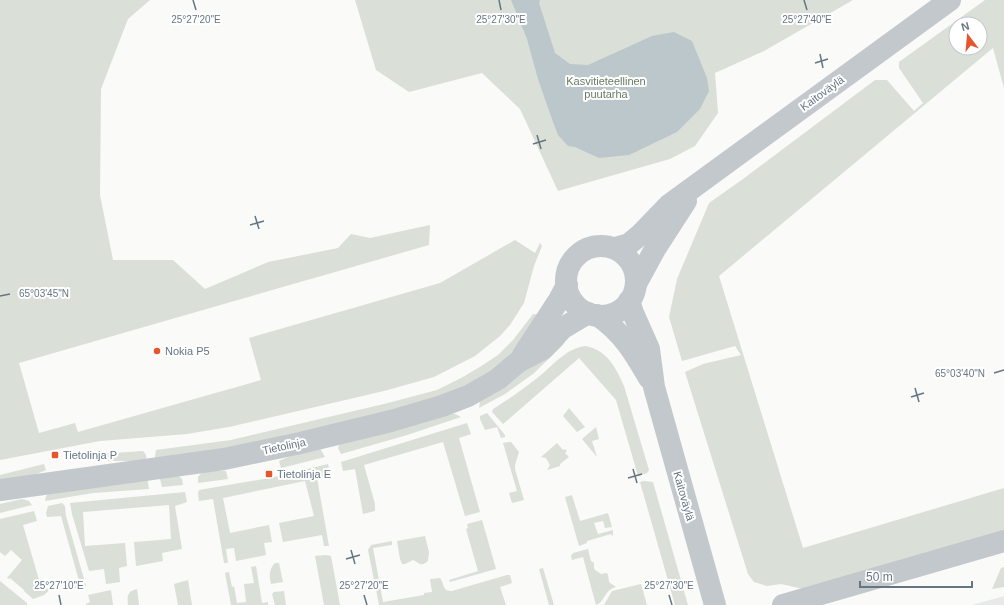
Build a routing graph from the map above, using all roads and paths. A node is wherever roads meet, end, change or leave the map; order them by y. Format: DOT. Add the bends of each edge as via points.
graph roads {
  1 [pos="950,0"];
  2 [pos="694,188"];
  3 [pos="614,248"];
  4 [pos="567,285"];
  5 [pos="633,293"];
  6 [pos="592,314"];
  7 [pos="518,362"];
  8 [pos="654,387"];
  9 [pos="35,484"];
  10 [pos="0,490"];
  11 [pos="0,496"];
  12 [pos="1004,541"];
  13 [pos="715,605"];
  14 [pos="784,605"];
  1 -- 2 [label="street, Kaitoväylä"];
  2 -- 3 [label="street, Kaitoväylä" via="669,205 629,244"];
  2 -- 5 [label="street, Kaitoväylä" via="655,249"];
  3 -- 4 [label="street" via="597,246 580,253 569,267"];
  3 -- 5 [label="street" via="631,263 636,276"];
  4 -- 6 [label="street" via="573,302"];
  4 -- 7 [label="street, Tietolinja"];
  5 -- 6 [label="street" via="623,308 615,313"];
  5 -- 8 [label="street, Kaitoväylä" via="633,314 649,349"];
  6 -- 7 [label="street, Tietolinja" via="563,328 543,349"];
  6 -- 8 [label="street, Kaitoväylä" via="611,325 624,338"];
  7 -- 9 [label="street, Tietolinja" via="498,379 468,396 391,421 224,458"];
  8 -- 13 [label="street, Kaitoväylä"];
  9 -- 10 [label="street, Tietolinja"];
  9 -- 11 [label="street, Tietolinja"];
  12 -- 14 [label="street"];
}
